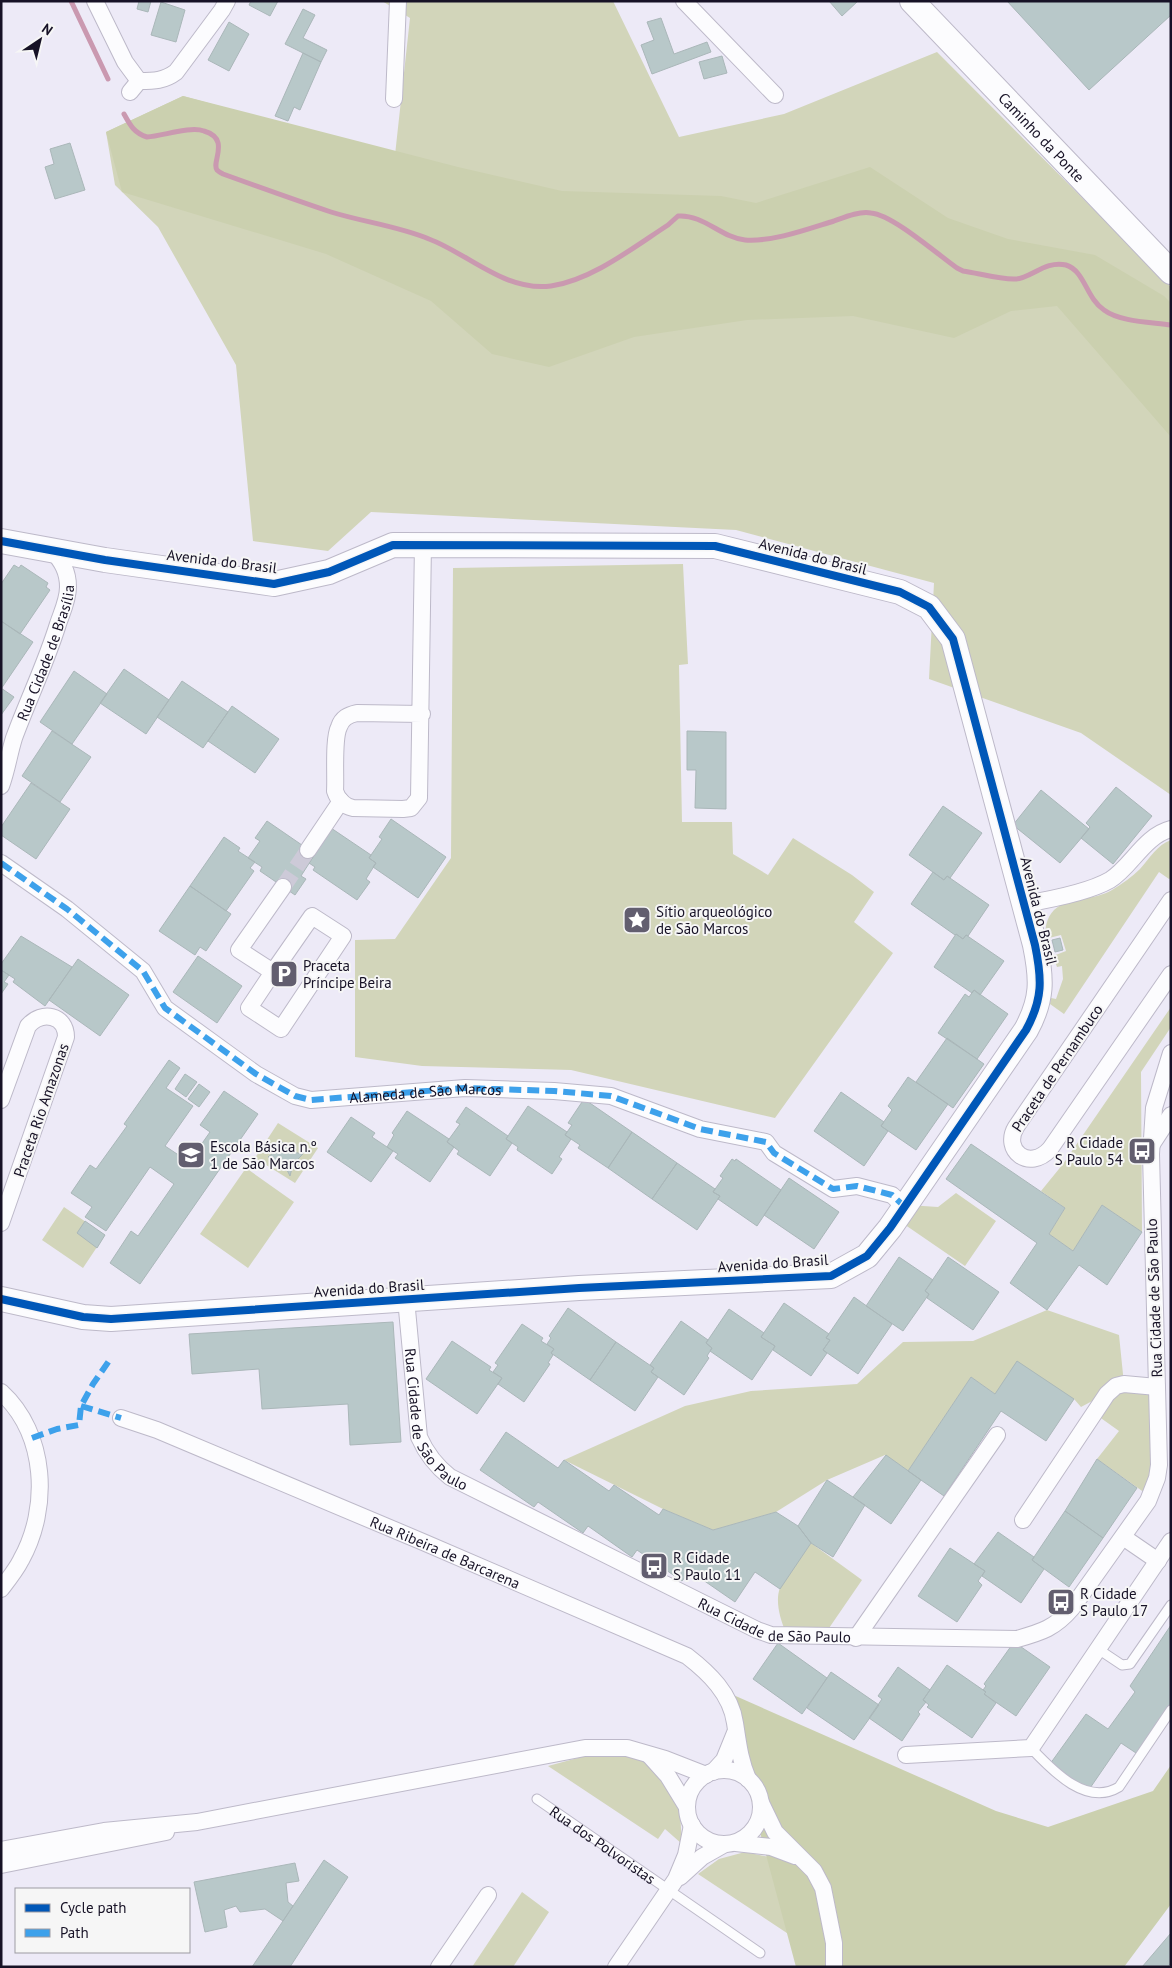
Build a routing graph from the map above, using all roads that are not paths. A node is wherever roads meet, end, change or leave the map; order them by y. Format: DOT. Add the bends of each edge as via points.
graph roads {
  1 [pos="95,1"];
  2 [pos="227,1"];
  3 [pos="398,1"];
  4 [pos="684,1"];
  5 [pos="912,1"];
  6 [pos="775,95"];
  7 [pos="394,99"];
  8 [pos="1171,272"];
  9 [pos="1,541"];
  10 [pos="423,544"];
  11 [pos="52,550"];
  12 [pos="422,714"];
  13 [pos="8,736"];
  14 [pos="1,786"];
  15 [pos="341,802"];
  16 [pos="1171,829"];
  17 [pos="308,850"];
  18 [pos="1,863"];
  19 [pos="283,887"];
  20 [pos="1171,900"];
  21 [pos="1024,904"];
  22 [pos="273,972"];
  23 [pos="1171,974"];
  24 [pos="1171,1053"];
  25 [pos="1,1100"];
  26 [pos="1171,1115"];
  27 [pos="1152,1144"];
  28 [pos="905,1207"];
  29 [pos="1,1223"];
  30 [pos="1,1299"];
  31 [pos="406,1299"];
  32 [pos="1157,1387"];
  33 [pos="1,1392"];
  34 [pos="120,1418"];
  35 [pos="997,1435"];
  36 [pos="1023,1520"];
  37 [pos="1123,1537"];
  38 [pos="1171,1542"];
  39 [pos="1158,1561"];
  40 [pos="1,1589"];
  41 [pos="1171,1605"];
  42 [pos="856,1638"];
  43 [pos="1098,1649"];
  44 [pos="1171,1710"];
  45 [pos="735,1728"];
  46 [pos="1031,1748"];
  47 [pos="645,1752"];
  48 [pos="906,1755"];
  49 [pos="710,1774"];
  50 [pos="748,1779"];
  51 [pos="537,1799"];
  52 [pos="761,1803"];
  53 [pos="687,1807"];
  54 [pos="197,1822"];
  55 [pos="692,1825"];
  56 [pos="731,1843"];
  57 [pos="1,1850"];
  58 [pos="803,1861"];
  59 [pos="1,1865"];
  60 [pos="673,1885"];
  61 [pos="488,1895"];
  62 [pos="760,1953"];
  63 [pos="439,1967"];
  64 [pos="616,1967"];
  65 [pos="834,1967"];
  1 -- 2 [label="street" via="135,87 168,78 176,72"];
  3 -- 7 [label="street"];
  4 -- 6 [label="street"];
  5 -- 8 [label="street, Caminho da Ponte"];
  9 -- 11 [label="street, Avenida do Brasil"];
  10 -- 11 [label="street, Avenida do Brasil" via="393,545 329,572 274,584"];
  10 -- 12 [label="street"];
  10 -- 21 [label="street, Avenida do Brasil" via="715,546 900,592 929,607 953,639"];
  11 -- 13 [label="street, Rua Cidade de Brasília" via="67,572 68,589 55,635"];
  12 -- 15 [label="street" via="357,713 344,719 339,726 337,742 335,791"];
  12 -- 15 [label="street" via="420,798 416,804 403,809 353,808"];
  13 -- 14 [label="street, Rua Cidade de Brasília" via="6,772"];
  15 -- 17 [label="street"];
  16 -- 21 [label="street" via="1150,840 1109,880 1094,887"];
  18 -- 28 [label="street, Alameda de São Marcos" via="67,909 143,971 165,1008 256,1074 294,1096 311,1100 465,1088 611,1096 700,1129 766,1142 774,1153 833,1189 857,1186 892,1195"];
  19 -- 22 [label="street" via="239,950"];
  20 -- 23 [label="street, Praceta de Pernambuco" via="1012,1132 1011,1140 1021,1156 1036,1160 1050,1149"];
  21 -- 28 [label="street, Avenida do Brasil" via="1041,971 1034,1014"];
  22 -- 22 [label="street" via="312,916 343,936 281,1029 249,1008"];
  24 -- 27 [label="street, Rua Cidade de São Paulo" via="1154,1108"];
  25 -- 29 [label="street, Praceta Rio Amazonas" via="28,1026 33,1020 46,1016 59,1020 66,1031 66,1038"];
  26 -- 27 [label="street"];
  27 -- 32 [label="street, Rua Cidade de São Paulo"];
  28 -- 31 [label="street, Avenida do Brasil" via="866,1256 831,1276"];
  30 -- 31 [label="street, Avenida do Brasil" via="83,1317 111,1319"];
  31 -- 42 [label="street, Rua Cidade de São Paulo" via="419,1437 433,1460 450,1477 757,1630 771,1635"];
  32 -- 36 [label="street" via="1124,1384 1107,1394"];
  32 -- 37 [label="street, Rua Cidade de São Paulo" via="1157,1478 1148,1502"];
  33 -- 40 [label="street" via="29,1430 37,1456 40,1493 28,1545"];
  34 -- 45 [label="street, Rua Ribeira de Barcarena" via="157,1430 687,1656 722,1690 731,1706"];
  35 -- 42 [label="street"];
  37 -- 39 [label="street"];
  37 -- 42 [label="street, Rua Cidade de São Paulo" via="1072,1608 1060,1622 1043,1632 1017,1640"];
  38 -- 39 [label="street"];
  39 -- 43 [label="street"];
  41 -- 43 [label="lane" via="1130,1664 1122,1665"];
  43 -- 46 [label="street"];
  44 -- 46 [label="lane" via="1119,1787 1109,1793 1094,1793 1077,1787 1048,1766"];
  45 -- 49 [label="street, Rua Ribeira de Barcarena" via="724,1760"];
  45 -- 50 [label="street, Rua Ribeira de Barcarena"];
  46 -- 48 [label="street"];
  47 -- 49 [label="street"];
  47 -- 53 [label="street" via="668,1776"];
  47 -- 54 [label="street" via="627,1748 585,1748"];
  49 -- 50 [label="street" via="731,1771"];
  49 -- 53 [label="street" via="692,1789"];
  50 -- 52 [label="street"];
  51 -- 60 [label="lane, Rua dos Polvoristas"];
  52 -- 56 [label="street" via="756,1827 748,1836"];
  52 -- 58 [label="street" via="775,1832"];
  53 -- 55 [label="street"];
  54 -- 57 [label="street" via="104,1831"];
  54 -- 59 [label="street" via="153,1836"];
  55 -- 56 [label="street" via="706,1840"];
  55 -- 60 [label="street, Rua dos Polvoristas" via="686,1855"];
  56 -- 58 [label="street" via="783,1850"];
  56 -- 60 [label="street, Rua dos Polvoristas" via="702,1857"];
  58 -- 65 [label="street" via="814,1871 823,1888 834,1943"];
  60 -- 62 [label="lane, Rua dos Polvoristas"];
  60 -- 64 [label="street, Rua dos Polvoristas"];
  61 -- 63 [label="street"];
}
